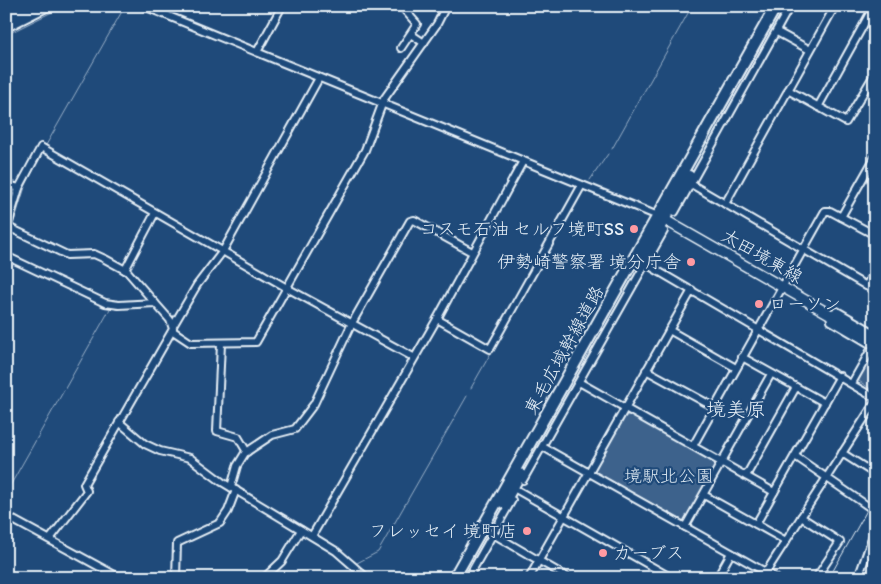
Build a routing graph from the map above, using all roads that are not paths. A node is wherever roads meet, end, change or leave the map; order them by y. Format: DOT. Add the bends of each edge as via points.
graph roads {
  1 [pos="30,6"];
  2 [pos="46,6"];
  3 [pos="144,6"];
  4 [pos="282,6"];
  5 [pos="400,6"];
  6 [pos="446,6"];
  7 [pos="776,6"];
  8 [pos="782,6"];
  9 [pos="790,6"];
  10 [pos="835,6"];
  11 [pos="873,7"];
  12 [pos="6,18"];
  13 [pos="6,26"];
  14 [pos="777,32"];
  15 [pos="412,35"];
  16 [pos="424,43"];
  17 [pos="401,48"];
  18 [pos="810,50"];
  19 [pos="257,52"];
  20 [pos="875,73"];
  21 [pos="319,78"];
  22 [pos="788,90"];
  23 [pos="382,103"];
  24 [pos="818,107"];
  25 [pos="722,129"];
  26 [pos="711,136"];
  27 [pos="875,157"];
  28 [pos="523,161"];
  29 [pos="6,184"];
  30 [pos="691,184"];
  31 [pos="582,185"];
  32 [pos="20,188"];
  33 [pos="724,204"];
  34 [pos="675,212"];
  35 [pos="155,213"];
  36 [pos="841,217"];
  37 [pos="661,218"];
  38 [pos="7,229"];
  39 [pos="664,231"];
  40 [pos="875,236"];
  41 [pos="804,249"];
  42 [pos="223,250"];
  43 [pos="472,252"];
  44 [pos="6,256"];
  45 [pos="646,264"];
  46 [pos="124,270"];
  47 [pos="875,271"];
  48 [pos="627,285"];
  49 [pos="782,286"];
  50 [pos="866,286"];
  51 [pos="287,288"];
  52 [pos="692,290"];
  53 [pos="875,291"];
  54 [pos="626,298"];
  55 [pos="155,303"];
  56 [pos="830,314"];
  57 [pos="436,319"];
  58 [pos="352,323"];
  59 [pos="759,328"];
  60 [pos="173,329"];
  61 [pos="670,330"];
  62 [pos="875,333"];
  63 [pos="221,344"];
  64 [pos="874,344"];
  65 [pos="413,357"];
  66 [pos="742,357"];
  67 [pos="736,368"];
  68 [pos="646,370"];
  69 [pos="772,374"];
  70 [pos="840,376"];
  71 [pos="579,382"];
  72 [pos="852,383"];
  73 [pos="796,387"];
  74 [pos="875,400"];
  75 [pos="825,403"];
  76 [pos="714,407"];
  77 [pos="625,409"];
  78 [pos="119,422"];
  79 [pos="553,422"];
  80 [pos="693,446"];
  81 [pos="543,447"];
  82 [pos="247,452"];
  83 [pos="842,453"];
  84 [pos="795,456"];
  85 [pos="722,463"];
  86 [pos="588,473"];
  87 [pos="875,474"];
  88 [pos="746,476"];
  89 [pos="826,477"];
  90 [pos="523,480"];
  91 [pos="509,486"];
  92 [pos="234,488"];
  93 [pos="774,492"];
  94 [pos="704,495"];
  95 [pos="512,500"];
  96 [pos="875,511"];
  97 [pos="6,516"];
  98 [pos="563,517"];
  99 [pos="801,517"];
  100 [pos="497,521"];
  101 [pos="756,524"];
  102 [pos="685,528"];
  103 [pos="302,530"];
  104 [pos="875,530"];
  105 [pos="493,534"];
  106 [pos="312,536"];
  107 [pos="50,539"];
  108 [pos="786,540"];
  109 [pos="731,553"];
  110 [pos="539,560"];
  111 [pos="470,570"];
  112 [pos="766,572"];
  113 [pos="120,578"];
  114 [pos="176,578"];
  115 [pos="264,578"];
  116 [pos="367,578"];
  117 [pos="454,578"];
  118 [pos="461,578"];
  119 [pos="529,578"];
  120 [pos="569,578"];
  121 [pos="672,578"];
  122 [pos="717,578"];
  123 [pos="776,578"];
  124 [pos="816,578"];
  125 [pos="858,578"];
  1 -- 12 [label="highway"];
  2 -- 13 [label="highway"];
  3 -- 19 [label="street"];
  4 -- 19 [label="street"];
  5 -- 15 [label="street" via="416,21"];
  6 -- 16 [label="street"];
  7 -- 37 [label="highway, 東毛広域幹線道路"];
  8 -- 26 [label="highway, 東毛広域幹線道路"];
  9 -- 14 [label="street"];
  10 -- 18 [label="street"];
  11 -- 24 [label="street"];
  14 -- 18 [label="street"];
  14 -- 25 [label="street"];
  15 -- 16 [label="street"];
  15 -- 17 [label="street"];
  16 -- 23 [label="street"];
  18 -- 22 [label="street"];
  19 -- 21 [label="street"];
  20 -- 24 [label="street" via="846,122"];
  21 -- 23 [label="street"];
  21 -- 42 [label="street"];
  22 -- 24 [label="street"];
  22 -- 33 [label="street"];
  23 -- 28 [label="street"];
  23 -- 51 [label="street" via="365,150"];
  25 -- 26 [label="street"];
  25 -- 30 [label="street"];
  26 -- 37 [label="highway, 東毛広域幹線道路"];
  27 -- 36 [label="street"];
  28 -- 31 [label="street"];
  28 -- 43 [label="street"];
  29 -- 32 [label="street"];
  30 -- 33 [label="street"];
  30 -- 34 [label="street"];
  31 -- 37 [label="street"];
  31 -- 57 [label="street" via="490,349"];
  32 -- 35 [label="street" via="41,147"];
  32 -- 38 [label="street"];
  33 -- 41 [label="street"];
  35 -- 42 [label="street"];
  35 -- 46 [label="street"];
  36 -- 40 [label="street"];
  36 -- 41 [label="street" via="825,211"];
  37 -- 48 [label="highway, 東毛広域幹線道路"];
  37 -- 49 [label="main road, 太田境東線"];
  37 -- 91 [label="highway, 東毛広域幹線道路"];
  38 -- 46 [label="street" via="67,255 96,255"];
  39 -- 45 [label="street"];
  41 -- 49 [label="street"];
  41 -- 50 [label="street"];
  42 -- 51 [label="street"];
  42 -- 60 [label="street" via="197,285"];
  43 -- 57 [label="street"];
  43 -- 58 [label="street" via="411,220"];
  44 -- 55 [label="street" via="105,303"];
  45 -- 52 [label="street"];
  45 -- 54 [label="street"];
  46 -- 55 [label="street"];
  47 -- 50 [label="street"];
  48 -- 54 [label="street"];
  48 -- 79 [label="highway, 東毛広域幹線道路"];
  49 -- 56 [label="main road, 太田境東線"];
  49 -- 59 [label="street"];
  50 -- 53 [label="street"];
  51 -- 58 [label="street"];
  51 -- 63 [label="street" via="256,342"];
  52 -- 59 [label="street"];
  52 -- 61 [label="street"];
  54 -- 71 [label="street"];
  55 -- 60 [label="street"];
  56 -- 62 [label="street" via="837,311"];
  56 -- 64 [label="main road, 太田境東線"];
  57 -- 65 [label="street"];
  58 -- 65 [label="street"];
  58 -- 82 [label="street" via="320,392 299,425 268,437"];
  59 -- 66 [label="street"];
  59 -- 70 [label="street"];
  60 -- 63 [label="street" via="188,342"];
  60 -- 78 [label="street"];
  61 -- 67 [label="street"];
  61 -- 68 [label="street"];
  63 -- 82 [label="street" via="217,431 238,437"];
  64 -- 72 [label="street"];
  65 -- 106 [label="street"];
  66 -- 67 [label="street"];
  66 -- 69 [label="street"];
  67 -- 76 [label="street"];
  68 -- 76 [label="street"];
  68 -- 77 [label="street"];
  69 -- 73 [label="street"];
  69 -- 85 [label="street"];
  70 -- 72 [label="street"];
  70 -- 75 [label="street"];
  71 -- 77 [label="street"];
  71 -- 79 [label="street"];
  72 -- 74 [label="street"];
  73 -- 75 [label="street"];
  73 -- 88 [label="street"];
  74 -- 83 [label="street"];
  75 -- 84 [label="street"];
  76 -- 80 [label="street"];
  77 -- 80 [label="street"];
  77 -- 86 [label="street"];
  78 -- 92 [label="street" via="150,447 190,458"];
  78 -- 107 [label="street" via="84,484 87,491"];
  79 -- 81 [label="street"];
  79 -- 91 [label="highway, 東毛広域幹線道路"];
  80 -- 85 [label="street"];
  81 -- 86 [label="street"];
  81 -- 90 [label="street"];
  82 -- 92 [label="street" via="238,466"];
  83 -- 87 [label="street"];
  83 -- 89 [label="street"];
  84 -- 89 [label="street"];
  84 -- 93 [label="street"];
  85 -- 88 [label="street"];
  85 -- 94 [label="street"];
  86 -- 98 [label="street"];
  86 -- 102 [label="street"];
  88 -- 93 [label="street"];
  89 -- 96 [label="street"];
  89 -- 99 [label="street"];
  91 -- 98 [label="street"];
  91 -- 100 [label="highway, 東毛広域幹線道路"];
  91 -- 117 [label="highway, 東毛広域幹線道路"];
  92 -- 103 [label="street"];
  92 -- 114 [label="street" via="228,511 220,523 178,543"];
  93 -- 101 [label="street"];
  94 -- 101 [label="street"];
  94 -- 102 [label="street"];
  95 -- 100 [label="street"];
  97 -- 107 [label="street"];
  98 -- 110 [label="street"];
  98 -- 121 [label="street"];
  99 -- 108 [label="street"];
  99 -- 124 [label="street" via="840,542"];
  100 -- 105 [label="street"];
  100 -- 111 [label="highway, 東毛広域幹線道路"];
  101 -- 108 [label="street"];
  102 -- 109 [label="street"];
  103 -- 106 [label="street"];
  103 -- 115 [label="street" via="282,561"];
  104 -- 125 [label="street"];
  105 -- 110 [label="street"];
  105 -- 111 [label="street"];
  106 -- 116 [label="street" via="336,550"];
  107 -- 113 [label="street"];
  108 -- 112 [label="street"];
  109 -- 112 [label="street"];
  109 -- 122 [label="street"];
  110 -- 119 [label="street"];
  110 -- 120 [label="street"];
  111 -- 118 [label="highway, 東毛広域幹線道路"];
  112 -- 123 [label="street"];
}
